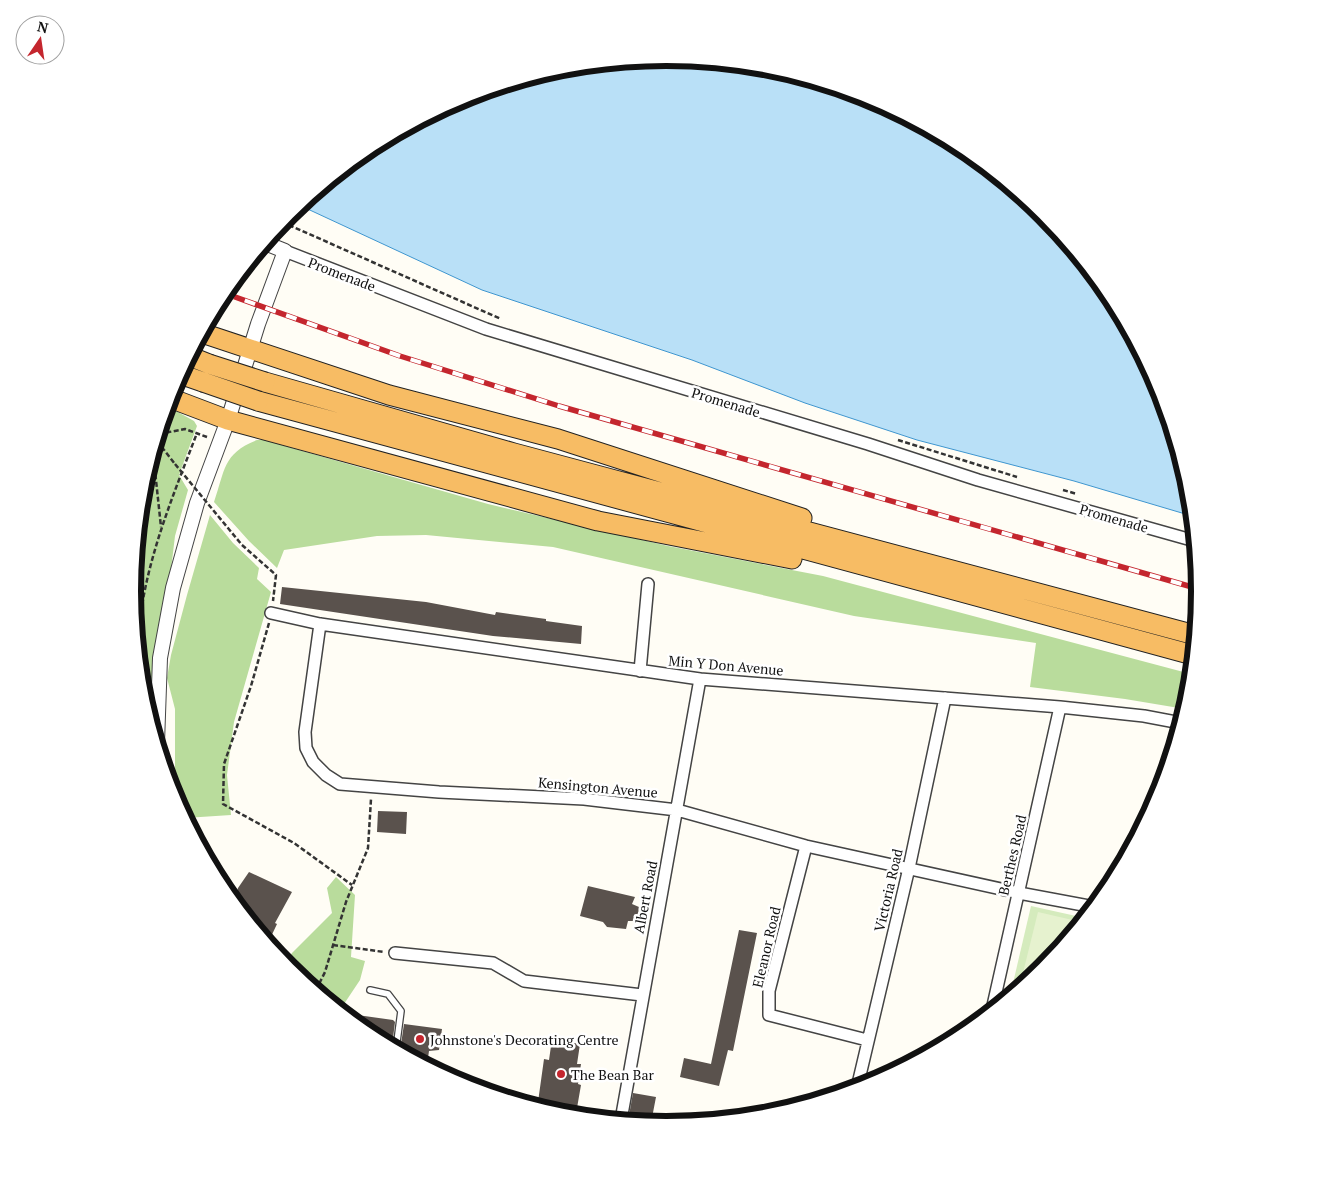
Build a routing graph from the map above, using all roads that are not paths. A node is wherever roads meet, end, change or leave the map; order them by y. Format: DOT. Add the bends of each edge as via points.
graph roads {
  1 [pos="271,245"];
  2 [pos="285,251"];
  3 [pos="209,335"];
  4 [pos="250,349"];
  5 [pos="195,359"];
  6 [pos="187,376"];
  7 [pos="177,401"];
  8 [pos="228,420"];
  9 [pos="1188,539"];
  10 [pos="956,571"];
  11 [pos="648,584"];
  12 [pos="957,591"];
  13 [pos="272,613"];
  14 [pos="320,624"];
  15 [pos="1189,633"];
  16 [pos="1187,653"];
  17 [pos="640,671"];
  18 [pos="700,679"];
  19 [pos="945,698"];
  20 [pos="1060,707"];
  21 [pos="157,720"];
  22 [pos="1174,722"];
  23 [pos="677,810"];
  24 [pos="806,846"];
  25 [pos="909,868"];
  26 [pos="1019,893"];
  27 [pos="1085,905"];
  28 [pos="395,954"];
  29 [pos="370,990"];
  30 [pos="642,995"];
  31 [pos="994,1000"];
  32 [pos="867,1040"];
  33 [pos="397,1041"];
  34 [pos="859,1079"];
  35 [pos="622,1114"];
  1 -- 2 [label="street, Promenade"];
  2 -- 4 [label="street"];
  2 -- 9 [label="street, Promenade" via="486,329 978,480"];
  3 -- 4 [label="highway"];
  4 -- 8 [label="street"];
  4 -- 10 [label="highway" via="388,395 665,472"];
  5 -- 10 [label="highway, bridge" via="265,382 514,453"];
  6 -- 12 [label="highway, bridge" via="258,401"];
  7 -- 8 [label="highway"];
  8 -- 12 [label="highway" via="598,520"];
  8 -- 21 [label="street" via="197,503 173,588 165,627"];
  10 -- 15 [label="highway"];
  11 -- 17 [label="street"];
  12 -- 16 [label="highway"];
  13 -- 14 [label="street, Min Y Don Avenue"];
  14 -- 17 [label="street, Min Y Don Avenue"];
  14 -- 23 [label="street, Kensington Avenue" via="305,732 306,748 313,762 340,784 584,799"];
  17 -- 18 [label="street, Min Y Don Avenue"];
  18 -- 19 [label="street, Min Y Don Avenue"];
  18 -- 23 [label="street, Albert Road"];
  19 -- 20 [label="street, Min Y Don Avenue"];
  19 -- 25 [label="street, Victoria Road"];
  20 -- 22 [label="street, Min Y Don Avenue"];
  20 -- 26 [label="street, Berthes Road"];
  23 -- 24 [label="street, Kensington Avenue"];
  23 -- 30 [label="street, Albert Road"];
  24 -- 25 [label="street, Kensington Avenue"];
  24 -- 32 [label="street, Eleanor Road" via="769,991 769,1015"];
  25 -- 26 [label="street, Kensington Avenue"];
  25 -- 32 [label="street, Victoria Road"];
  26 -- 27 [label="street, Kensington Avenue"];
  26 -- 31 [label="street, Berthes Road"];
  28 -- 30 [label="street" via="493,963 524,981"];
  29 -- 33 [label="lane" via="388,994 401,1012"];
  30 -- 35 [label="street, Albert Road"];
  32 -- 34 [label="street, Victoria Road"];
}
